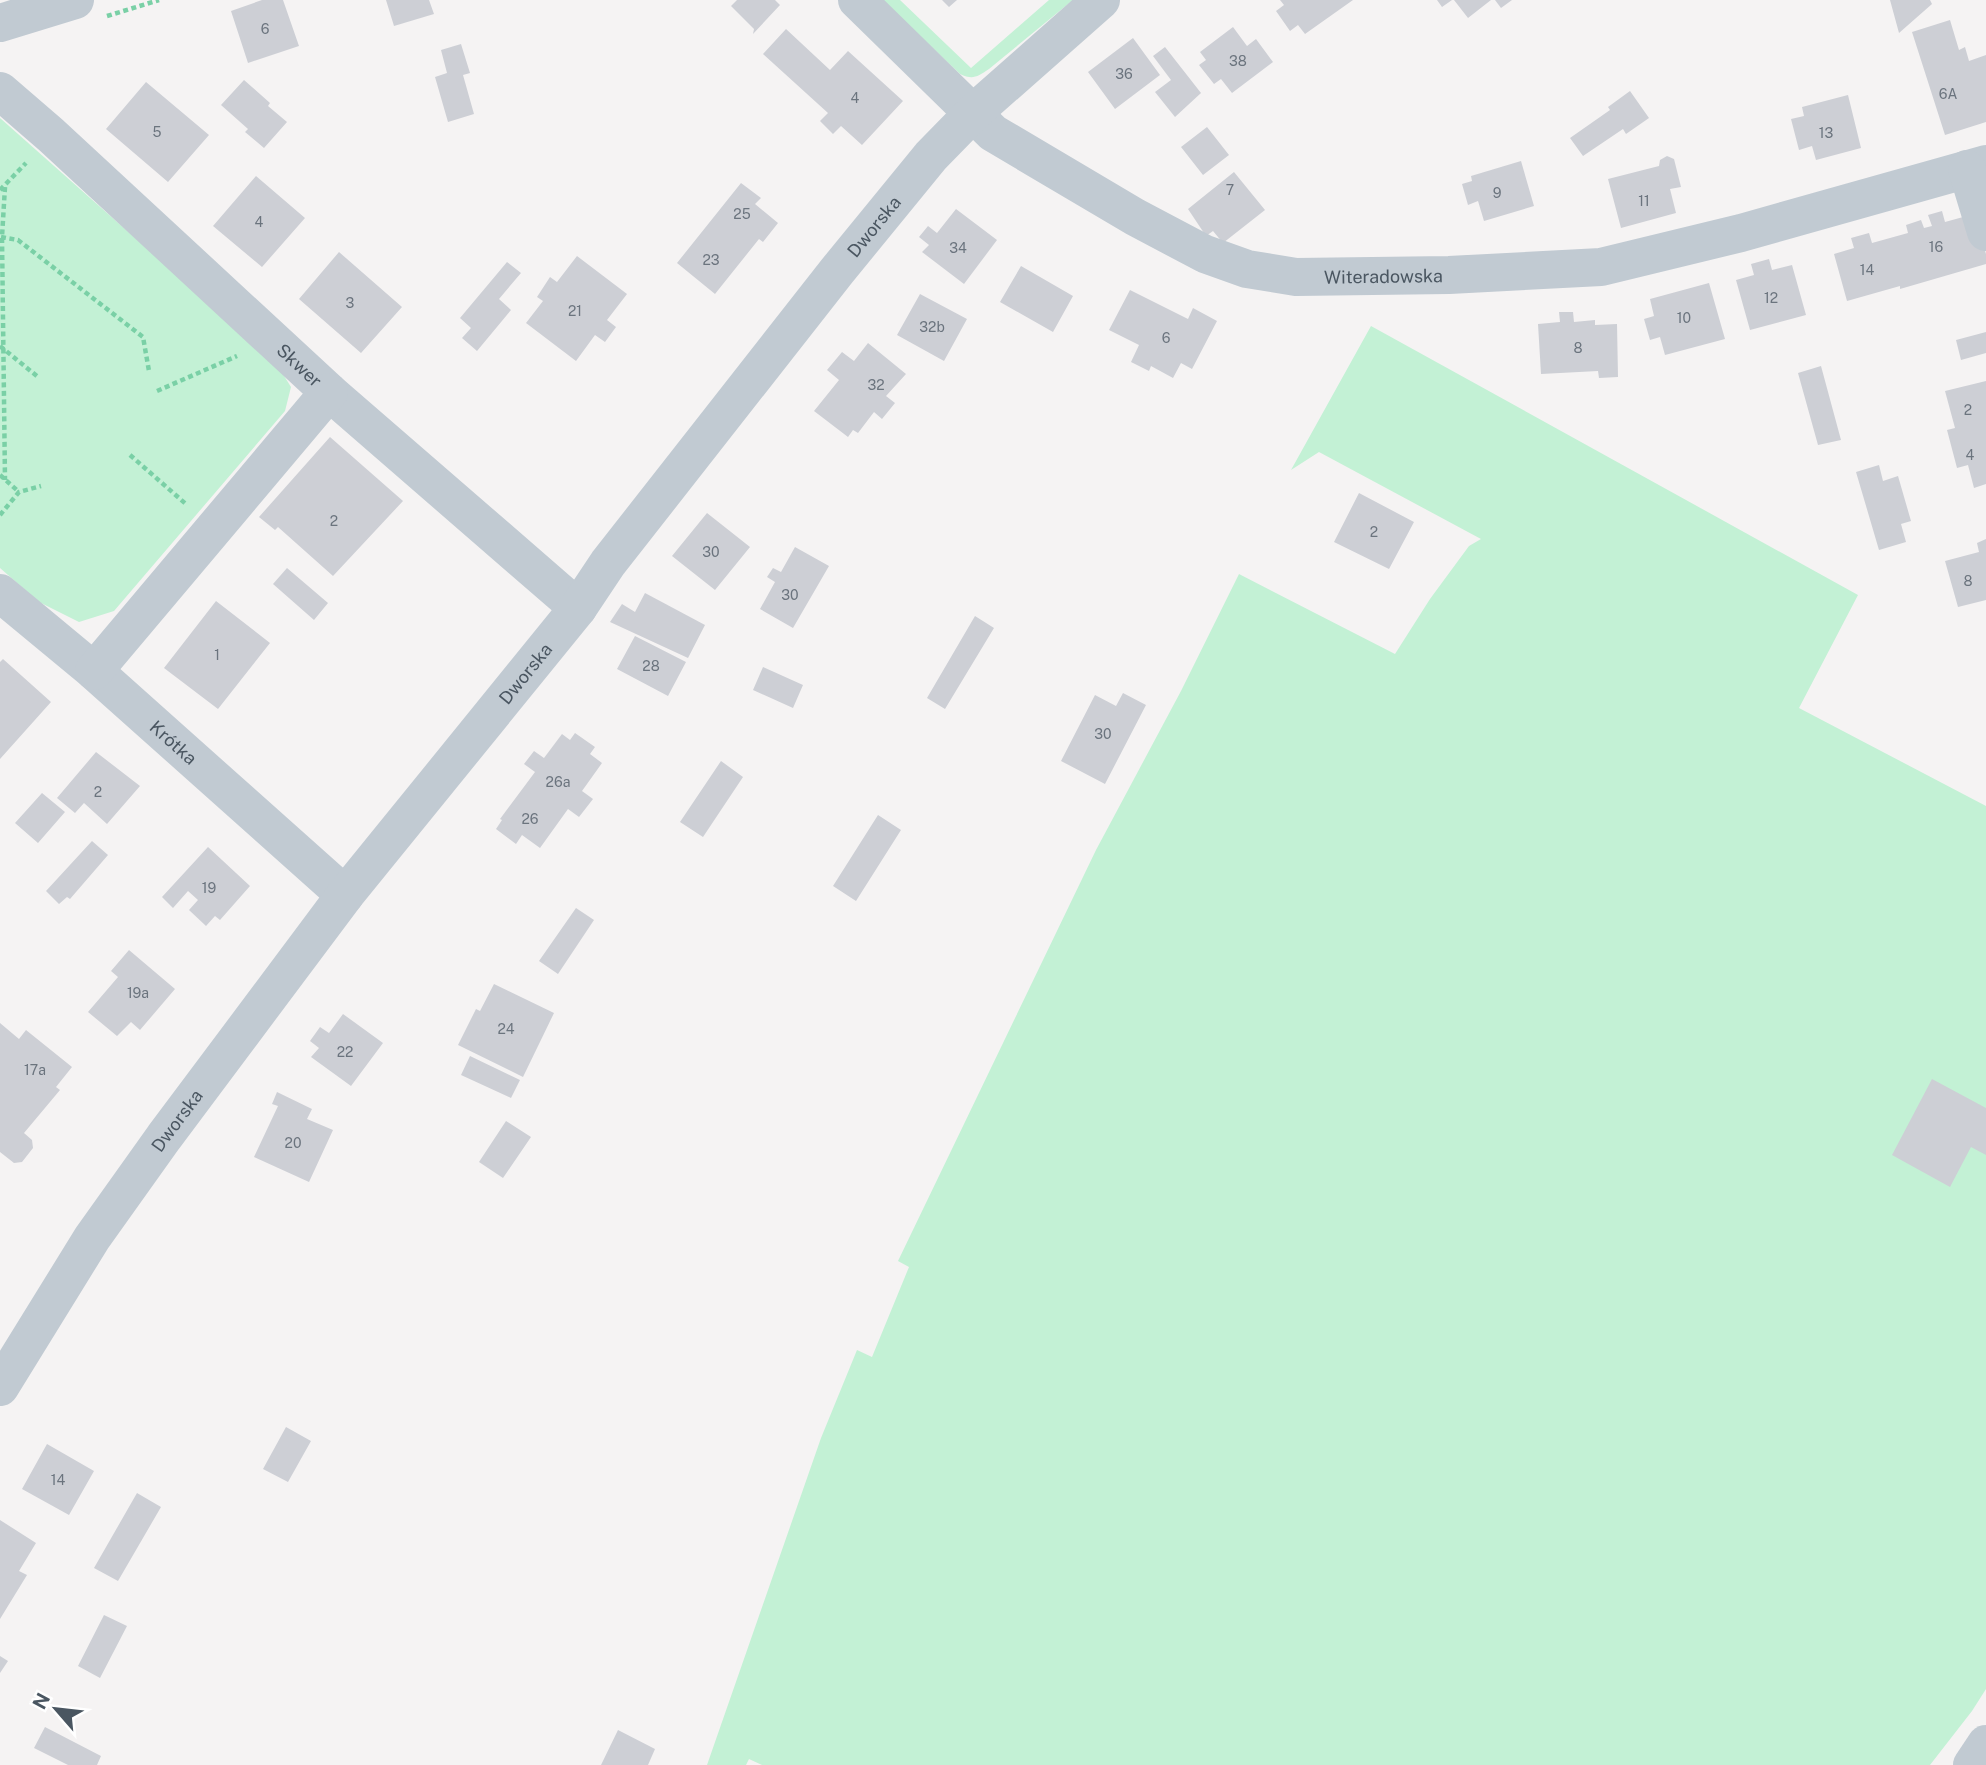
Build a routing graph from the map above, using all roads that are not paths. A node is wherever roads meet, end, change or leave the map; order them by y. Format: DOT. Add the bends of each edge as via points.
graph roads {
  1 [pos="857,0"];
  2 [pos="1101,0"];
  3 [pos="85,10"];
  4 [pos="0,23"];
  5 [pos="0,91"];
  6 [pos="973,113"];
  7 [pos="1977,166"];
  8 [pos="1986,232"];
  9 [pos="329,392"];
  10 [pos="0,593"];
  11 [pos="578,608"];
  12 [pos="94,671"];
  13 [pos="345,895"];
  14 [pos="0,1387"];
  15 [pos="1986,1744"];
  16 [pos="1972,1765"];
  1 -- 6 [label="street, Witeradowska"];
  2 -- 6 [label="street, Dworska"];
  3 -- 4 [label="street"];
  5 -- 9 [label="street, Skwer"];
  6 -- 7 [label="street, Witeradowska" via="993,133 1205,254 1247,269 1296,277 1601,267"];
  6 -- 11 [label="street, Dworska" via="931,156 837,271 608,563"];
  7 -- 8 [label="street"];
  9 -- 11 [label="street"];
  9 -- 12 [label="street, Skwer"];
  10 -- 12 [label="street, Krótka"];
  11 -- 13 [label="street, Dworska"];
  12 -- 13 [label="street, Krótka"];
  13 -- 14 [label="street, Dworska" via="92,1238"];
  15 -- 16 [label="street"];
}
